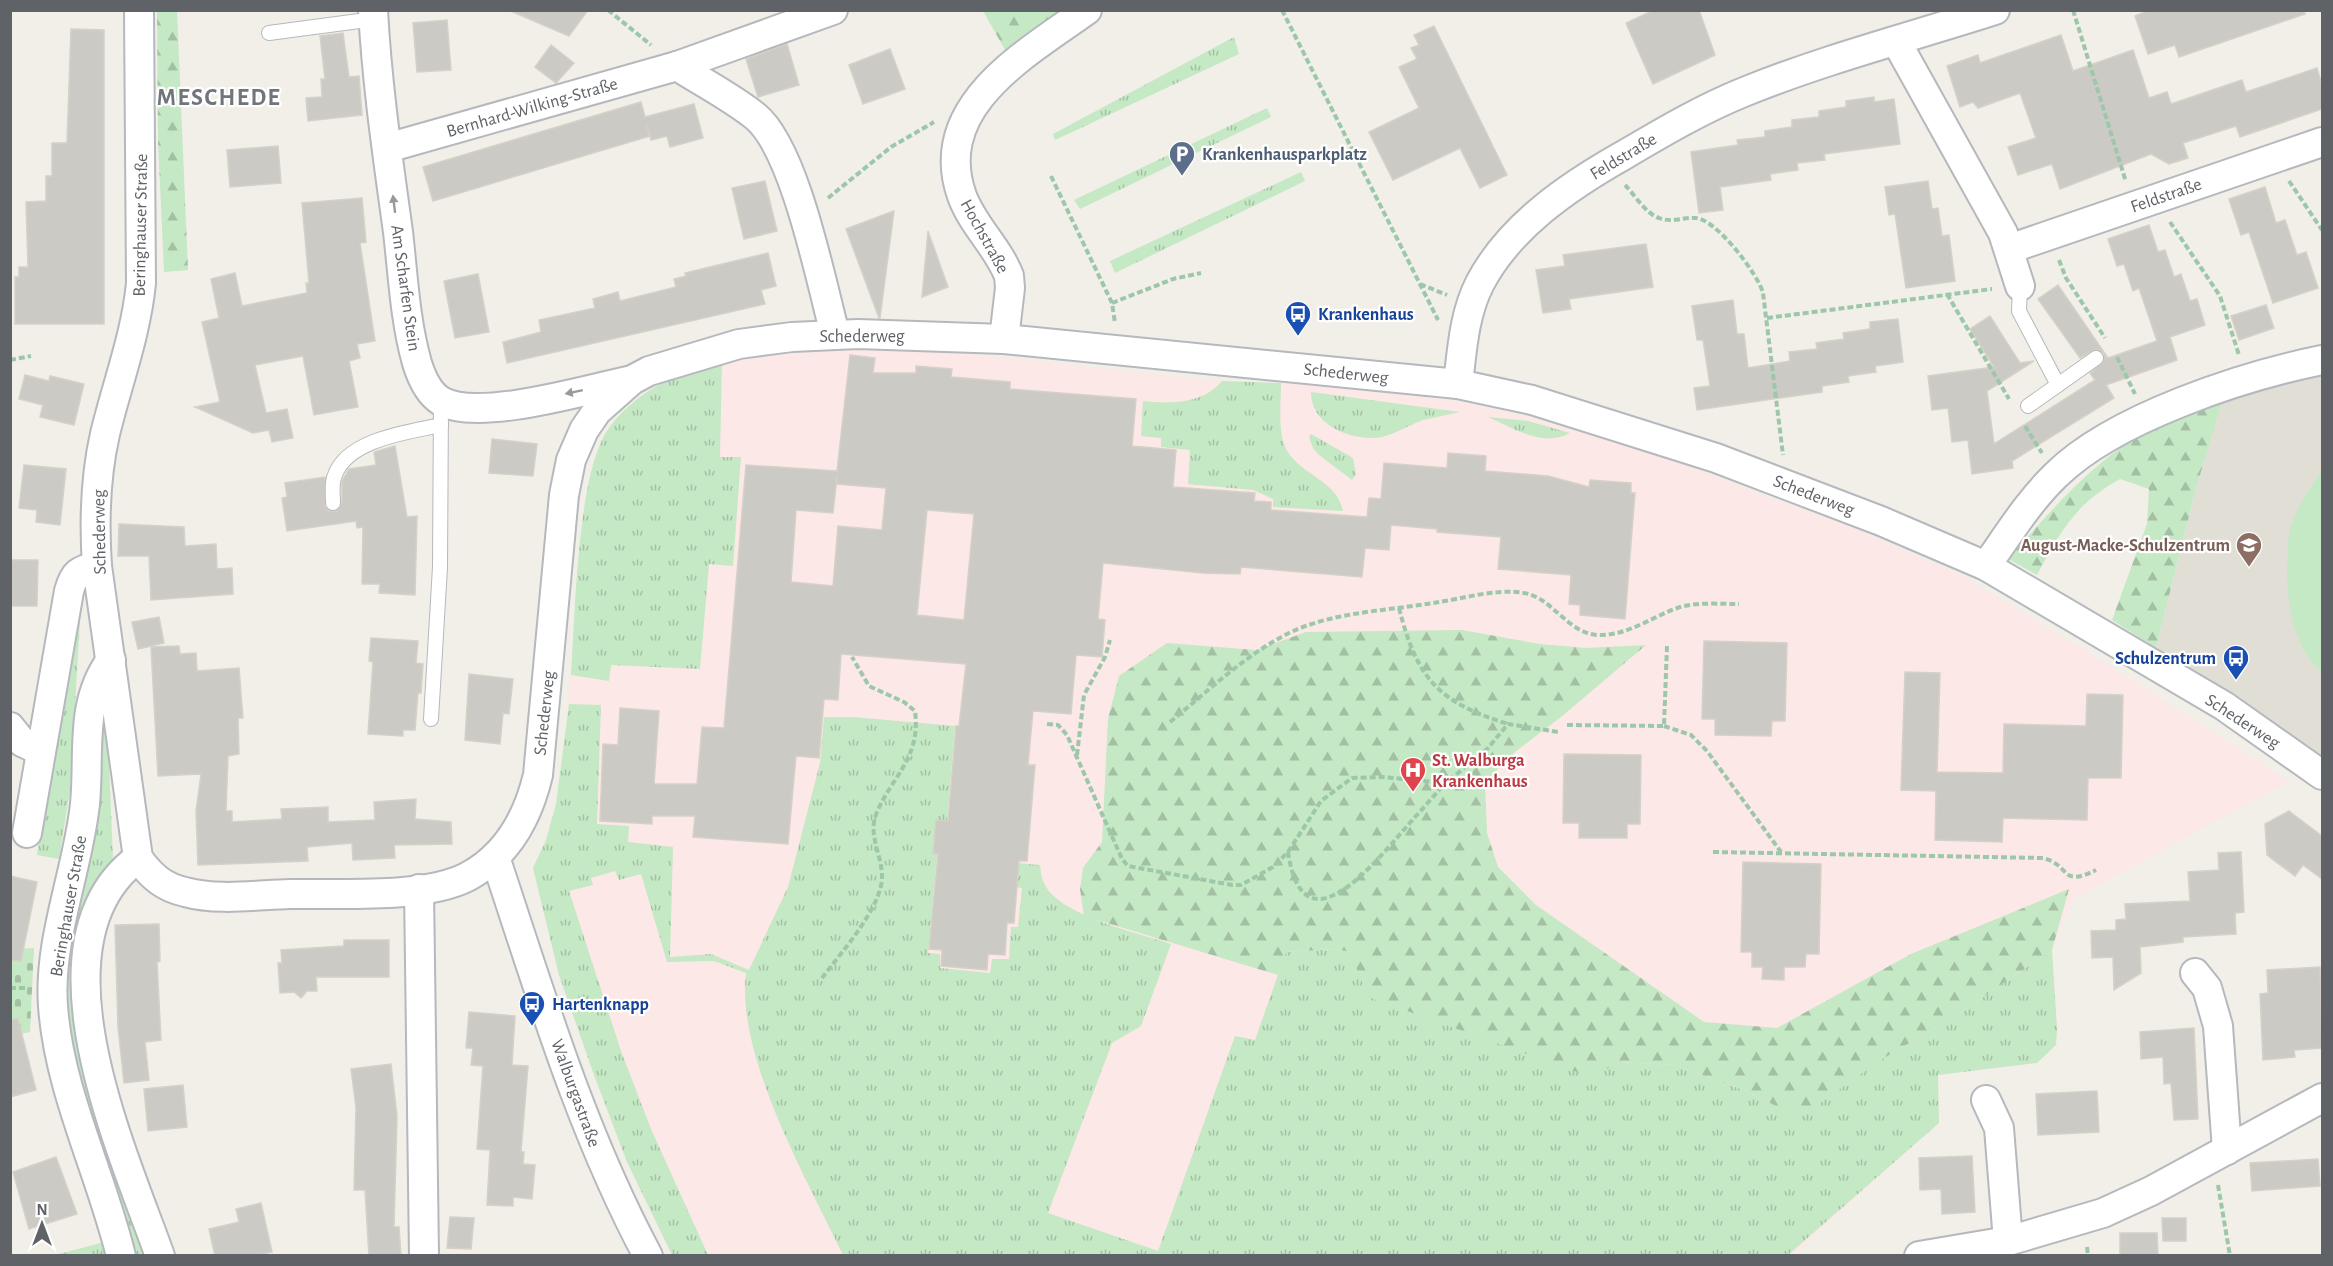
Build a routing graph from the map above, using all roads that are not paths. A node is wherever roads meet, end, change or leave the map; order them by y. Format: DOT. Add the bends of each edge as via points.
graph roads {
  1 [pos="139,10"];
  2 [pos="833,10"];
  3 [pos="1087,10"];
  4 [pos="1995,10"];
  5 [pos="373,15"];
  6 [pos="269,33"];
  7 [pos="1896,42"];
  8 [pos="677,66"];
  9 [pos="2322,142"];
  10 [pos="387,148"];
  11 [pos="2009,249"];
  12 [pos="2020,286"];
  13 [pos="835,334"];
  14 [pos="1004,339"];
  15 [pos="2096,358"];
  16 [pos="2322,360"];
  17 [pos="632,380"];
  18 [pos="1458,384"];
  19 [pos="2058,385"];
  20 [pos="2028,406"];
  21 [pos="441,412"];
  22 [pos="105,436"];
  23 [pos="333,503"];
  24 [pos="97,566"];
  25 [pos="1986,566"];
  26 [pos="111,660"];
  27 [pos="431,719"];
  28 [pos="10,727"];
  29 [pos="41,751"];
  30 [pos="2322,775"];
  31 [pos="27,832"];
  32 [pos="495,857"];
  33 [pos="138,858"];
  34 [pos="418,889"];
  35 [pos="2195,974"];
  36 [pos="2322,1098"];
  37 [pos="1986,1100"];
  38 [pos="2219,1154"];
  39 [pos="2008,1240"];
  40 [pos="121,1256"];
  41 [pos="160,1256"];
  42 [pos="424,1256"];
  43 [pos="648,1256"];
  44 [pos="1919,1256"];
  1 -- 22 [label="street, Beringhauser Straße" via="141,283 137,318"];
  2 -- 8 [label="street, Bernhard-Wilking-Straße"];
  3 -- 14 [label="street, Hochstraße" via="989,85 962,126 957,161 959,187 968,211 1009,276"];
  4 -- 7 [label="street, Feldstraße"];
  5 -- 6 [label="lane"];
  5 -- 10 [label="street, Am Scharfen Stein"];
  7 -- 11 [label="street"];
  7 -- 18 [label="street, Feldstraße" via="1744,92 1674,126 1576,184 1529,222 1493,262 1480,284 1467,318"];
  8 -- 10 [label="street, Bernhard-Wilking-Straße"];
  8 -- 13 [label="street" via="765,126 805,218"];
  9 -- 11 [label="street, Feldstraße"];
  21 -- 10 [label="street, Am Scharfen Stein, one-way" via="422,378 412,339"];
  11 -- 12 [label="street"];
  12 -- 19 [label="lane" via="2019,311"];
  13 -- 14 [label="street, Schederweg"];
  13 -- 17 [label="street, Schederweg" via="740,344"];
  14 -- 18 [label="street, Schederweg"];
  15 -- 19 [label="lane"];
  16 -- 25 [label="street" via="2221,387 2147,418 2096,445 2056,474"];
  17 -- 21 [label="street, one-way" via="499,407"];
  17 -- 32 [label="street, Schederweg" via="597,411 576,445 569,467 538,775 525,814"];
  18 -- 25 [label="street, Schederweg" via="1532,400 1716,458"];
  19 -- 20 [label="lane"];
  21 -- 23 [label="lane" via="357,451 335,474"];
  21 -- 27 [label="lane" via="440,567"];
  22 -- 24 [label="street, Schederweg" via="95,503"];
  24 -- 26 [label="street, Schederweg"];
  24 -- 29 [label="street" via="80,570 73,577"];
  25 -- 30 [label="street, Schederweg" via="2224,706"];
  26 -- 33 [label="street, Schederweg"];
  26 -- 40 [label="street, Beringhauser Straße" via="94,687 89,711 83,816 64,906 52,1005 66,1079"];
  28 -- 29 [label="street" via="22,742"];
  29 -- 31 [label="street"];
  32 -- 34 [label="street, Schederweg" via="460,880"];
  32 -- 43 [label="street, Walburgastraße" via="577,1099 612,1184"];
  33 -- 34 [label="street, Schederweg" via="163,885 186,893 230,896"];
  33 -- 41 [label="street, Beringhauser Straße" via="114,879 93,926 87,966 87,1009 105,1101"];
  34 -- 42 [label="street"];
  35 -- 38 [label="street" via="2207,988 2218,1026"];
  36 -- 38 [label="street"];
  37 -- 39 [label="street" via="2001,1139"];
  38 -- 39 [label="street" via="2103,1213"];
  39 -- 44 [label="street"];
}
